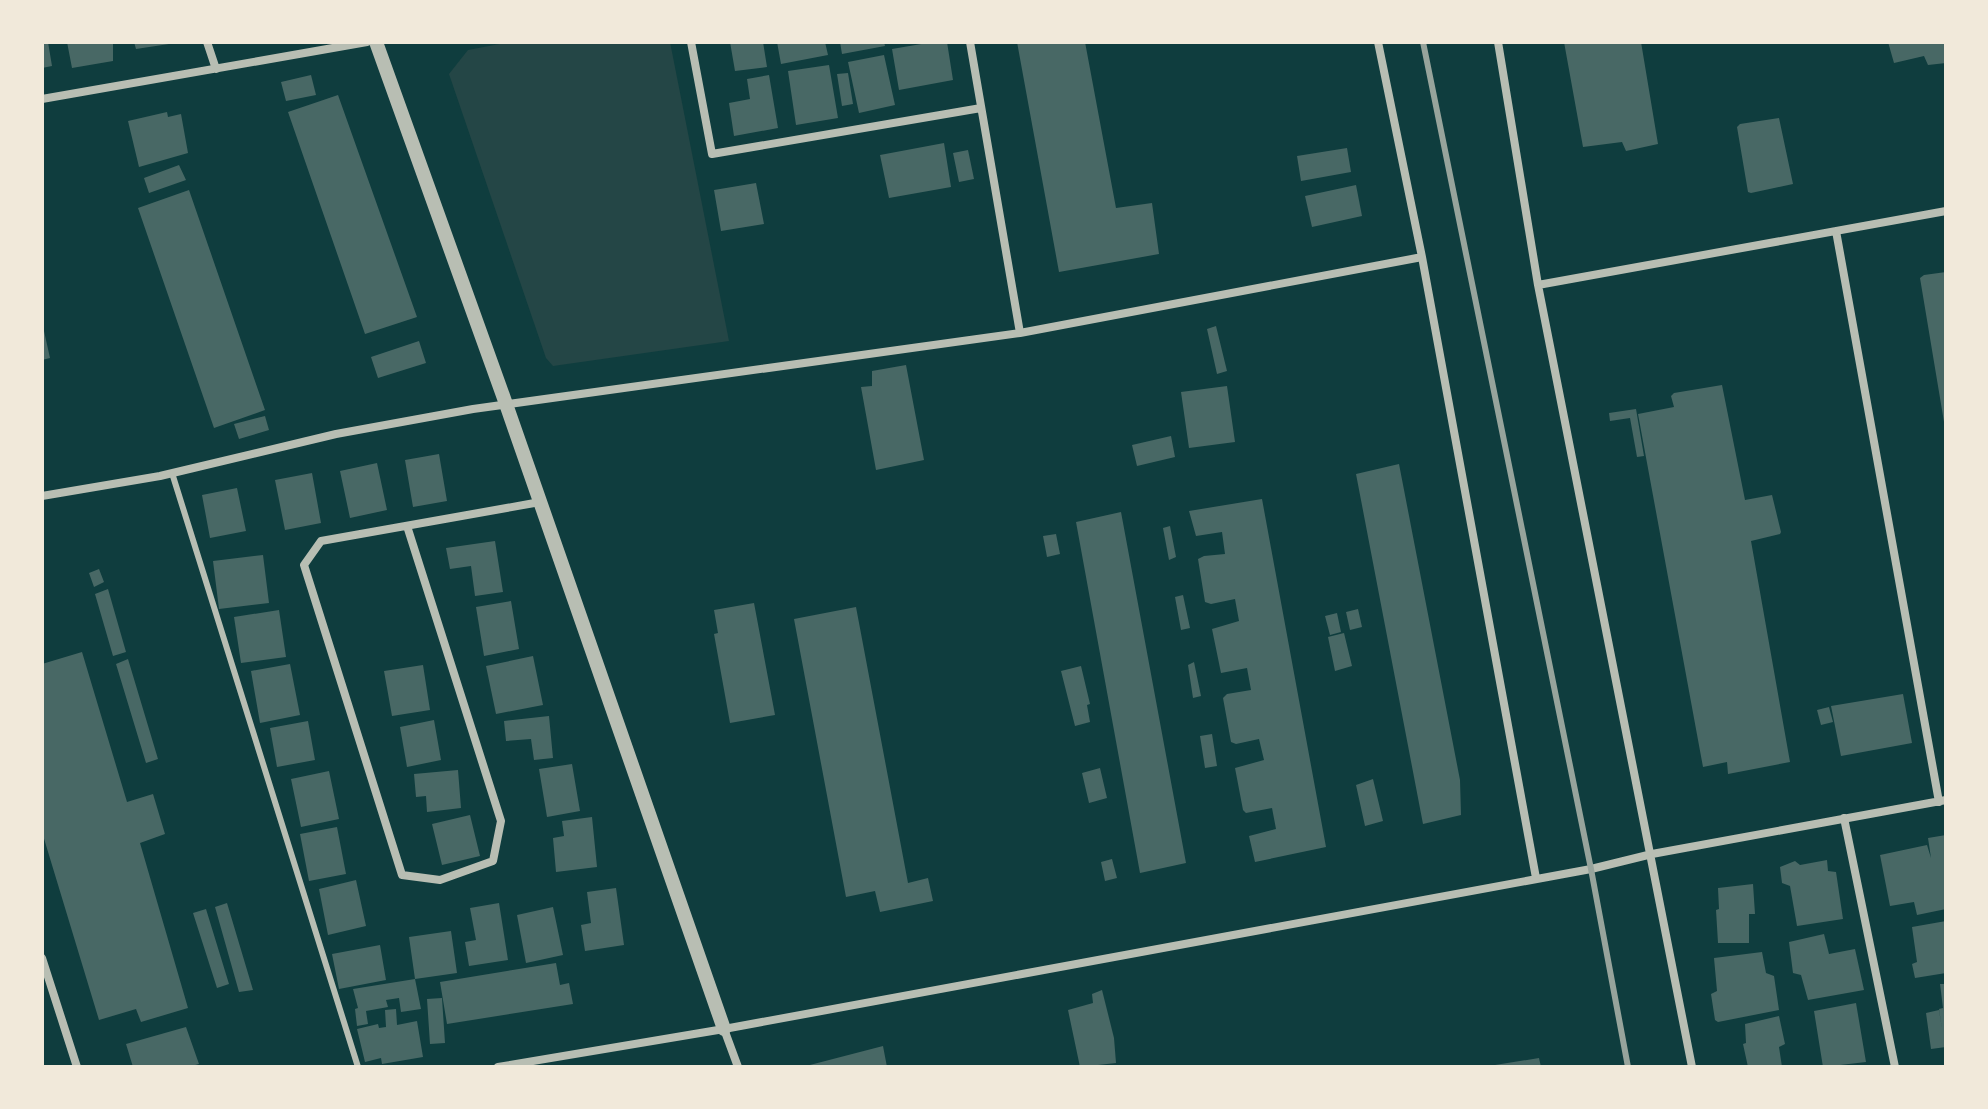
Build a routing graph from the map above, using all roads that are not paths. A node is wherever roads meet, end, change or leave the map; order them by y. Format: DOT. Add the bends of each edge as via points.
graph roads {
  1 [pos="207,42"];
  2 [pos="367,42"];
  3 [pos="376,42"];
  4 [pos="691,42"];
  5 [pos="970,42"];
  6 [pos="1378,42"];
  7 [pos="1498,42"];
  8 [pos="216,69"];
  9 [pos="42,99"];
  10 [pos="981,108"];
  11 [pos="1946,211"];
  12 [pos="1836,231"];
  13 [pos="1422,257"];
  14 [pos="1538,285"];
  15 [pos="1020,333"];
  16 [pos="506,404"];
  17 [pos="172,473"];
  18 [pos="42,496"];
  19 [pos="540,502"];
  20 [pos="407,526"];
  21 [pos="1943,801"];
  22 [pos="1844,818"];
  23 [pos="1652,854"];
  24 [pos="1536,878"];
  25 [pos="42,958"];
  26 [pos="724,1029"];
  27 [pos="77,1067"];
  28 [pos="358,1067"];
  29 [pos="498,1067"];
  30 [pos="738,1067"];
  31 [pos="1692,1067"];
  32 [pos="1895,1067"];
  1 -- 8 [label="street"];
  2 -- 8 [label="street"];
  3 -- 16 [label="street"];
  4 -- 10 [label="street" via="712,154"];
  5 -- 10 [label="street"];
  6 -- 13 [label="street"];
  7 -- 14 [label="street"];
  8 -- 9 [label="street"];
  10 -- 15 [label="street"];
  11 -- 12 [label="street"];
  12 -- 14 [label="street"];
  12 -- 21 [label="street"];
  13 -- 15 [label="street"];
  13 -- 24 [label="street"];
  14 -- 23 [label="street"];
  15 -- 16 [label="street"];
  16 -- 17 [label="street" via="336,434"];
  16 -- 19 [label="street"];
  17 -- 18 [label="street"];
  17 -- 28 [label="lane"];
  19 -- 20 [label="street"];
  19 -- 26 [label="street"];
  20 -- 20 [label="street" via="321,541 304,565 402,875 440,880 493,861 501,821"];
  21 -- 22 [label="street"];
  22 -- 23 [label="street"];
  22 -- 32 [label="street"];
  23 -- 24 [label="street"];
  23 -- 31 [label="street"];
  24 -- 26 [label="street"];
  25 -- 27 [label="street"];
  26 -- 29 [label="street"];
  26 -- 30 [label="street"];
}
